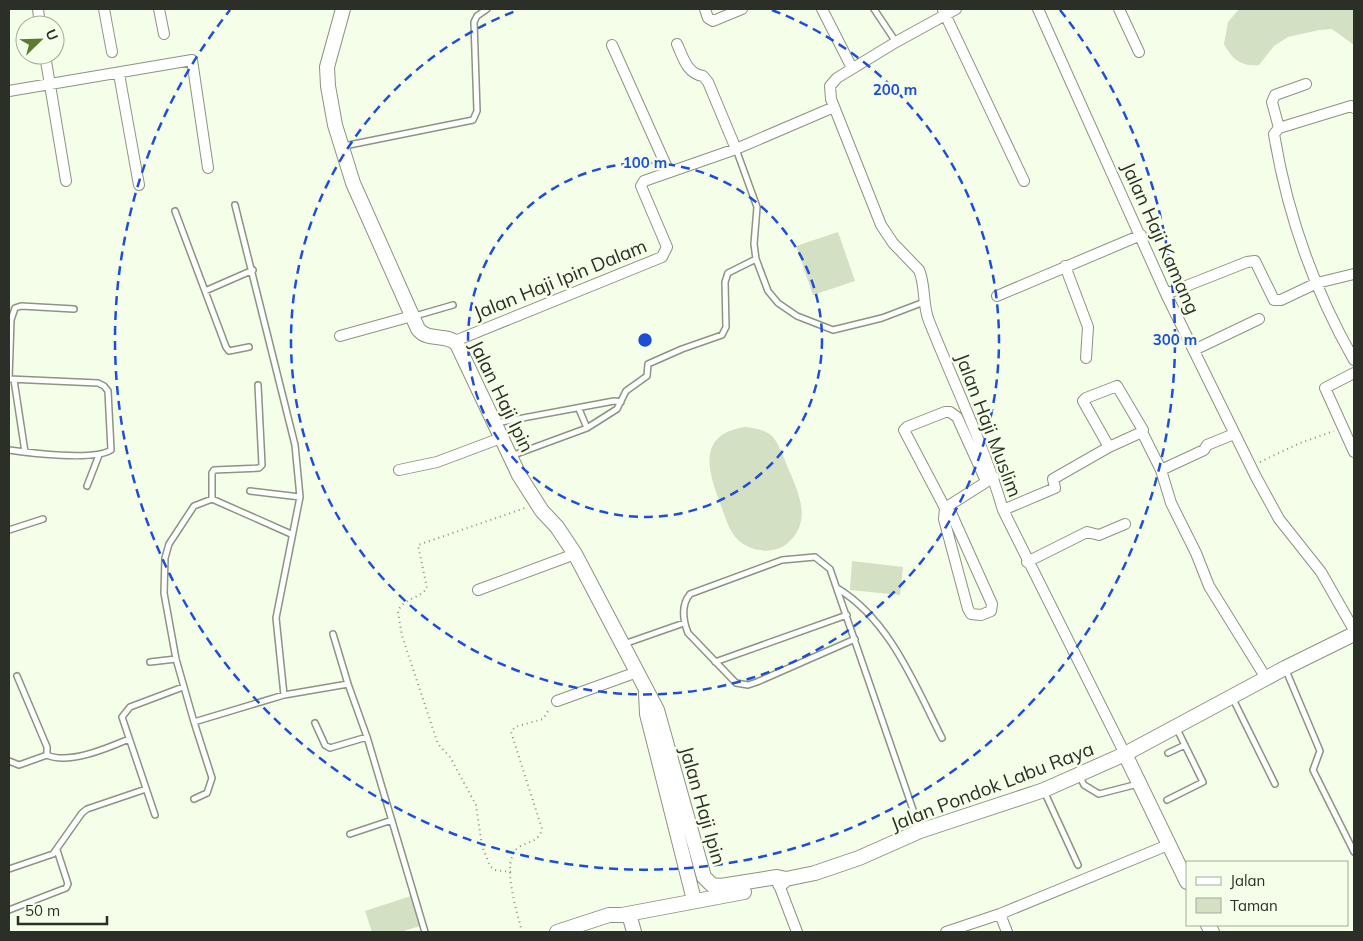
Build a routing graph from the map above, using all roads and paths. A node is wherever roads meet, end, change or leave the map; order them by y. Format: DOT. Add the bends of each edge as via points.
graph roads {
  1 [pos="104,9"];
  2 [pos="159,9"];
  3 [pos="343,9"];
  4 [pos="487,9"];
  5 [pos="704,9"];
  6 [pos="742,9"];
  7 [pos="822,9"];
  8 [pos="874,9"];
  9 [pos="956,9"];
  10 [pos="1038,9"];
  11 [pos="1119,9"];
  12 [pos="944,11"];
  13 [pos="164,34"];
  14 [pos="896,42"];
  15 [pos="612,44"];
  16 [pos="677,44"];
  17 [pos="112,52"];
  18 [pos="1139,52"];
  19 [pos="46,65"];
  20 [pos="852,68"];
  21 [pos="119,74"];
  22 [pos="1306,84"];
  23 [pos="49,85"];
  24 [pos="9,91"];
  25 [pos="834,107"];
  26 [pos="1354,108"];
  27 [pos="1279,128"];
  28 [pos="341,146"];
  29 [pos="736,149"];
  30 [pos="208,168"];
  31 [pos="669,172"];
  32 [pos="66,181"];
  33 [pos="1024,181"];
  34 [pos="139,184"];
  35 [pos="235,205"];
  36 [pos="175,211"];
  37 [pos="1141,235"];
  38 [pos="756,259"];
  39 [pos="1065,266"];
  40 [pos="253,270"];
  41 [pos="1354,274"];
  42 [pos="1317,283"];
  43 [pos="205,290"];
  44 [pos="1166,294"];
  45 [pos="998,296"];
  46 [pos="924,302"];
  47 [pos="452,305"];
  48 [pos="74,310"];
  49 [pos="412,316"];
  50 [pos="1259,319"];
  51 [pos="340,336"];
  52 [pos="455,341"];
  53 [pos="249,347"];
  54 [pos="1194,350"];
  55 [pos="1086,358"];
  56 [pos="1354,360"];
  57 [pos="1354,373"];
  58 [pos="11,379"];
  59 [pos="258,385"];
  60 [pos="621,402"];
  61 [pos="579,409"];
  62 [pos="494,423"];
  63 [pos="587,428"];
  64 [pos="1343,428"];
  65 [pos="1142,432"];
  66 [pos="1234,434"];
  67 [pos="502,438"];
  68 [pos="1109,447"];
  69 [pos="9,450"];
  70 [pos="25,452"];
  71 [pos="1354,452"];
  72 [pos="99,455"];
  73 [pos="510,457"];
  74 [pos="1251,467"];
  75 [pos="399,470"];
  76 [pos="1161,470"];
  77 [pos="990,479"];
  78 [pos="87,486"];
  79 [pos="250,491"];
  80 [pos="300,496"];
  81 [pos="212,499"];
  82 [pos="537,504"];
  83 [pos="946,508"];
  84 [pos="1003,510"];
  85 [pos="43,519"];
  86 [pos="1125,524"];
  87 [pos="9,530"];
  88 [pos="291,534"];
  89 [pos="575,554"];
  90 [pos="1027,562"];
  91 [pos="837,588"];
  92 [pos="478,590"];
  93 [pos="847,615"];
  94 [pos="684,623"];
  95 [pos="1354,632"];
  96 [pos="333,634"];
  97 [pos="855,639"];
  98 [pos="624,644"];
  99 [pos="176,660"];
  100 [pos="150,662"];
  101 [pos="715,662"];
  102 [pos="1285,668"];
  103 [pos="637,672"];
  104 [pos="18,676"];
  105 [pos="1266,678"];
  106 [pos="348,684"];
  107 [pos="183,687"];
  108 [pos="284,695"];
  109 [pos="1232,696"];
  110 [pos="557,701"];
  111 [pos="194,722"];
  112 [pos="315,723"];
  113 [pos="1176,727"];
  114 [pos="367,737"];
  115 [pos="942,738"];
  116 [pos="129,739"];
  117 [pos="1185,745"];
  118 [pos="1168,753"];
  119 [pos="1126,754"];
  120 [pos="47,755"];
  121 [pos="9,761"];
  122 [pos="1109,761"];
  123 [pos="1078,775"];
  124 [pos="1137,777"];
  125 [pos="1275,784"];
  126 [pos="146,789"];
  127 [pos="1044,790"];
  128 [pos="194,799"];
  129 [pos="1167,800"];
  130 [pos="677,808"];
  131 [pos="155,815"];
  132 [pos="392,820"];
  133 [pos="920,831"];
  134 [pos="350,834"];
  135 [pos="1168,845"];
  136 [pos="57,850"];
  137 [pos="1354,852"];
  138 [pos="1078,865"];
  139 [pos="9,869"];
  140 [pos="511,872"];
  141 [pos="1186,880"];
  142 [pos="782,882"];
  143 [pos="694,900"];
  144 [pos="9,910"];
  145 [pos="1000,914"];
  146 [pos="621,917"];
  147 [pos="591,927"];
  148 [pos="426,932"];
  149 [pos="522,932"];
  150 [pos="557,932"];
  151 [pos="634,932"];
  152 [pos="797,932"];
  153 [pos="946,932"];
  154 [pos="1007,932"];
  1 -- 17 [label="street"];
  2 -- 13 [label="street"];
  3 -- 28 [label="street, Jalan Haji Ipin" via="329,56 327,76"];
  4 -- 28 [label="lane" via="474,22 478,111 473,120"];
  5 -- 6 [label="street" via="713,21"];
  7 -- 20 [label="street"];
  8 -- 14 [label="lane"];
  9 -- 12 [label="street"];
  10 -- 37 [label="street, Jalan Haji Kamang"];
  11 -- 18 [label="street"];
  12 -- 14 [label="street"];
  12 -- 33 [label="street"];
  14 -- 20 [label="street"];
  15 -- 31 [label="street"];
  16 -- 29 [label="street" via="690,71 703,76 708,82"];
  19 -- 23 [label="street"];
  20 -- 25 [label="street" via="830,86"];
  21 -- 23 [label="street"];
  21 -- 30 [label="street" via="192,60"];
  21 -- 34 [label="street"];
  22 -- 27 [label="street" via="1275,95 1272,102"];
  23 -- 24 [label="street"];
  23 -- 32 [label="street"];
  25 -- 29 [label="street, Jalan Haji Ipin Dalam"];
  25 -- 46 [label="street, Jalan Haji Muslim" via="884,230 919,270"];
  26 -- 27 [label="street" via="1351,106"];
  27 -- 42 [label="street" via="1274,134 1281,178 1297,235"];
  28 -- 49 [label="street, Jalan Haji Ipin" via="353,183"];
  29 -- 31 [label="street, Jalan Haji Ipin Dalam"];
  29 -- 38 [label="lane" via="757,207"];
  31 -- 52 [label="street, Jalan Haji Ipin Dalam" via="644,181 641,186 667,247 662,257"];
  35 -- 40 [label="lane"];
  36 -- 43 [label="lane"];
  37 -- 39 [label="street"];
  37 -- 44 [label="street, Jalan Haji Kamang"];
  38 -- 46 [label="lane" via="768,291 778,303 797,316 833,330 882,318"];
  38 -- 60 [label="lane" via="728,273 725,282 726,327 722,335 648,364 647,376 626,390"];
  39 -- 45 [label="street"];
  39 -- 55 [label="street" via="1088,327"];
  40 -- 43 [label="lane"];
  40 -- 80 [label="lane" via="295,445"];
  41 -- 42 [label="street"];
  42 -- 44 [label="street" via="1281,300 1274,300 1255,262 1247,262"];
  42 -- 56 [label="street"];
  43 -- 53 [label="lane" via="229,351"];
  44 -- 54 [label="street, Jalan Haji Kamang"];
  46 -- 77 [label="street, Jalan Haji Muslim"];
  47 -- 49 [label="lane"];
  48 -- 58 [label="lane" via="15,308 11,320"];
  49 -- 51 [label="street"];
  49 -- 52 [label="street, Jalan Haji Ipin" via="422,334"];
  50 -- 54 [label="street"];
  52 -- 62 [label="street, Jalan Haji Ipin"];
  54 -- 66 [label="street, Jalan Haji Kamang"];
  57 -- 64 [label="street" via="1325,388"];
  58 -- 70 [label="lane"];
  58 -- 72 [label="lane" via="98,383 104,386 108,391 111,450"];
  59 -- 81 [label="lane" via="262,465 259,468 214,470"];
  60 -- 61 [label="lane"];
  60 -- 63 [label="lane" via="613,412"];
  61 -- 62 [label="lane"];
  61 -- 63 [label="lane"];
  62 -- 67 [label="street, Jalan Haji Ipin"];
  63 -- 73 [label="lane"];
  64 -- 71 [label="street"];
  64 -- 74 [label="path" via="1300,443"];
  65 -- 68 [label="street"];
  65 -- 68 [label="street" via="1117,386 1086,398 1083,401"];
  65 -- 76 [label="street"];
  66 -- 74 [label="street, Jalan Haji Kamang"];
  66 -- 76 [label="street"];
  67 -- 73 [label="street, Jalan Haji Ipin"];
  67 -- 75 [label="street" via="437,462"];
  68 -- 84 [label="street" via="1053,479 1055,488"];
  69 -- 70 [label="lane"];
  70 -- 72 [label="lane"];
  72 -- 78 [label="lane"];
  73 -- 82 [label="street, Jalan Haji Ipin"];
  74 -- 95 [label="street, Jalan Haji Kamang" via="1279,519 1311,556"];
  76 -- 105 [label="street" via="1171,503 1209,586"];
  77 -- 83 [label="street"];
  77 -- 83 [label="street" via="954,414 945,412 907,426 905,435"];
  77 -- 84 [label="street, Jalan Haji Muslim"];
  79 -- 80 [label="lane"];
  80 -- 88 [label="lane"];
  81 -- 88 [label="lane"];
  81 -- 99 [label="lane" via="194,506 169,544 165,558 164,594"];
  82 -- 89 [label="street, Jalan Haji Ipin"];
  82 -- 140 [label="path" via="418,545 428,588 403,603 398,612 402,636 438,744 450,758 476,805 482,846 490,866"];
  83 -- 83 [label="street" via="992,604 991,611 981,615 971,614 968,609 944,519"];
  84 -- 90 [label="street, Jalan Haji Muslim"];
  85 -- 87 [label="lane"];
  86 -- 90 [label="street" via="1099,535 1087,532"];
  88 -- 108 [label="lane" via="276,618"];
  89 -- 92 [label="street"];
  89 -- 98 [label="street, Jalan Haji Ipin"];
  90 -- 119 [label="street, Jalan Haji Muslim"];
  91 -- 93 [label="lane"];
  91 -- 94 [label="lane" via="830,569 815,557 782,560 690,594 684,601"];
  91 -- 115 [label="lane" via="857,600 898,652"];
  93 -- 97 [label="lane"];
  93 -- 101 [label="lane"];
  94 -- 98 [label="lane"];
  94 -- 101 [label="lane" via="694,641"];
  95 -- 102 [label="street, Jalan Pondok Labu Raya"];
  96 -- 106 [label="lane"];
  97 -- 101 [label="lane" via="748,685 736,683"];
  97 -- 133 [label="lane"];
  98 -- 103 [label="street, Jalan Haji Ipin"];
  99 -- 100 [label="lane"];
  99 -- 107 [label="lane"];
  102 -- 105 [label="street, Jalan Pondok Labu Raya"];
  102 -- 137 [label="lane" via="1320,752 1313,770"];
  103 -- 110 [label="street"];
  103 -- 130 [label="street, Jalan Haji Ipin" via="646,692 647,714"];
  104 -- 120 [label="lane" via="47,747"];
  105 -- 109 [label="street, Jalan Pondok Labu Raya"];
  106 -- 108 [label="lane"];
  106 -- 114 [label="lane"];
  107 -- 111 [label="lane"];
  107 -- 116 [label="lane" via="125,711 122,717"];
  108 -- 111 [label="lane"];
  109 -- 113 [label="street, Jalan Pondok Labu Raya"];
  109 -- 125 [label="lane"];
  110 -- 140 [label="path" via="543,719 515,727 511,732 542,829 535,841 518,847 512,856"];
  111 -- 128 [label="lane" via="212,778 207,793"];
  112 -- 114 [label="lane" via="325,745 330,748"];
  113 -- 117 [label="lane"];
  113 -- 119 [label="street, Jalan Pondok Labu Raya"];
  114 -- 132 [label="lane"];
  116 -- 120 [label="lane" via="70,758 54,759"];
  116 -- 126 [label="lane"];
  117 -- 118 [label="lane"];
  117 -- 129 [label="lane" via="1204,782"];
  119 -- 122 [label="street, Jalan Pondok Labu Raya"];
  119 -- 124 [label="street"];
  120 -- 121 [label="lane" via="19,765"];
  122 -- 123 [label="street, Jalan Pondok Labu Raya"];
  122 -- 124 [label="street" via="1126,764"];
  123 -- 124 [label="lane" via="1084,785 1099,794"];
  123 -- 127 [label="street, Jalan Pondok Labu Raya"];
  124 -- 135 [label="street"];
  126 -- 131 [label="lane"];
  126 -- 136 [label="lane" via="82,813"];
  127 -- 133 [label="street, Jalan Pondok Labu Raya"];
  127 -- 138 [label="lane"];
  130 -- 142 [label="street, Jalan Haji Ipin" via="704,877 712,885 777,877"];
  130 -- 143 [label="street, Jalan Haji Ipin"];
  132 -- 134 [label="lane"];
  132 -- 148 [label="lane"];
  133 -- 142 [label="street, Jalan Pondok Labu Raya" via="859,858"];
  135 -- 141 [label="street"];
  135 -- 145 [label="street"];
  136 -- 139 [label="lane"];
  136 -- 144 [label="lane" via="68,884 66,888"];
  140 -- 149 [label="path" via="510,885"];
  142 -- 143 [label="street, Jalan Pondok Labu Raya"];
  142 -- 152 [label="street"];
  143 -- 146 [label="street, Jalan Pondok Labu Raya"];
  145 -- 153 [label="street"];
  145 -- 154 [label="street"];
  146 -- 147 [label="street, Jalan Pondok Labu Raya" via="610,915"];
  146 -- 151 [label="street"];
  147 -- 150 [label="street, Jalan Pondok Labu Raya"];
}
